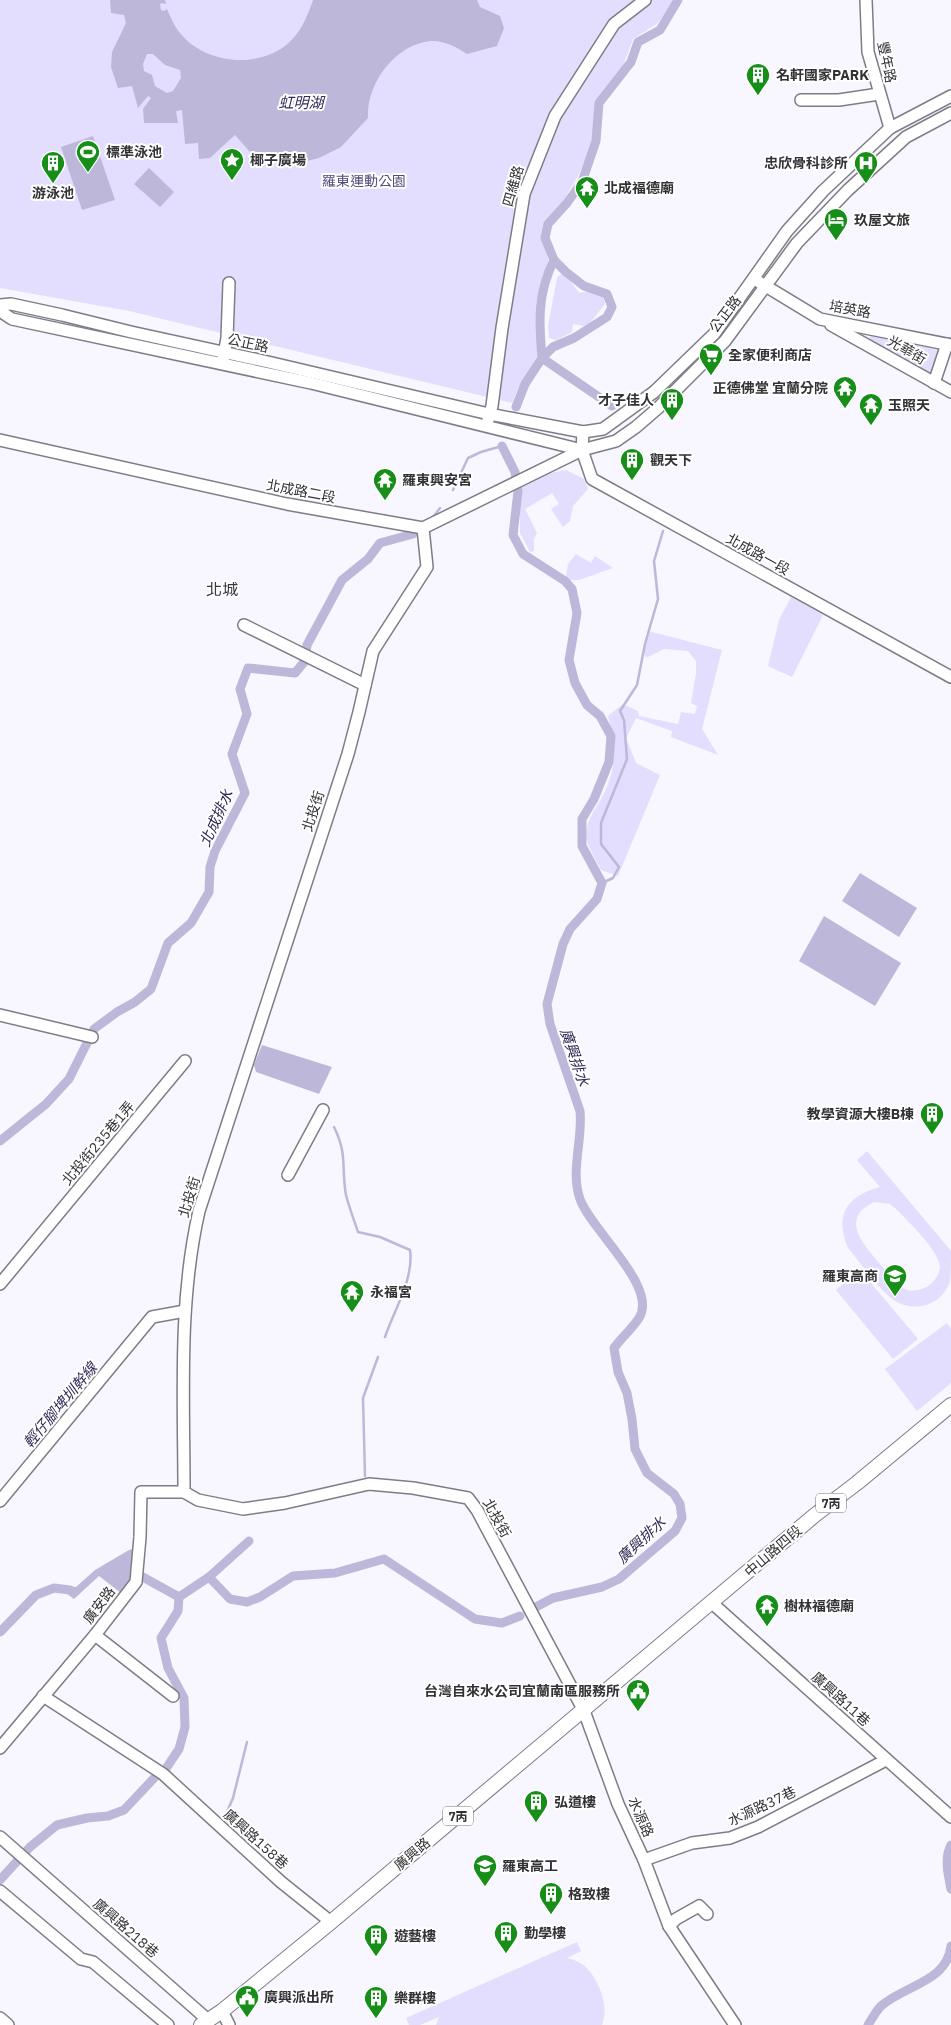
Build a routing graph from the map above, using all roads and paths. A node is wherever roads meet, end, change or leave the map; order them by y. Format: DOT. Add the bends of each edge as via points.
graph roads {
  1 [pos="645,0"];
  2 [pos="866,0"];
  3 [pos="879,94"];
  4 [pos="951,96"];
  5 [pos="801,100"];
  6 [pos="951,113"];
  7 [pos="890,128"];
  8 [pos="753,279"];
  9 [pos="229,283"];
  10 [pos="766,286"];
  11 [pos="0,306"];
  12 [pos="0,311"];
  13 [pos="820,319"];
  14 [pos="949,344"];
  15 [pos="224,359"];
  16 [pos="934,383"];
  17 [pos="951,392"];
  18 [pos="489,414"];
  19 [pos="486,426"];
  20 [pos="583,432"];
  21 [pos="0,440"];
  22 [pos="582,450"];
  23 [pos="423,528"];
  24 [pos="244,625"];
  25 [pos="951,677"];
  26 [pos="365,685"];
  27 [pos="0,1015"];
  28 [pos="88,1036"];
  29 [pos="185,1061"];
  30 [pos="323,1110"];
  31 [pos="288,1175"];
  32 [pos="0,1284"];
  33 [pos="185,1311"];
  34 [pos="951,1405"];
  35 [pos="184,1492"];
  36 [pos="0,1501"];
  37 [pos="712,1603"];
  38 [pos="529,1610"];
  39 [pos="95,1635"];
  40 [pos="43,1696"];
  41 [pos="173,1696"];
  42 [pos="584,1711"];
  43 [pos="0,1748"];
  44 [pos="886,1760"];
  45 [pos="951,1817"];
  46 [pos="0,1837"];
  47 [pos="644,1860"];
  48 [pos="0,1891"];
  49 [pos="708,1914"];
  50 [pos="331,1922"];
  51 [pos="669,1926"];
  52 [pos="222,2011"];
  53 [pos="0,2018"];
  54 [pos="204,2022"];
  55 [pos="8,2025"];
  56 [pos="168,2025"];
  57 [pos="229,2025"];
  58 [pos="735,2025"];
  1 -- 18 [label="street, 四維路" via="614,24 555,116 524,194"];
  2 -- 3 [label="street, 豐年路" via="868,52"];
  3 -- 5 [label="street" via="839,100"];
  3 -- 7 [label="street, 豐年路"];
  4 -- 7 [label="street, 公正路"];
  6 -- 10 [label="street, 公正路" via="906,137 848,190 797,243"];
  7 -- 8 [label="street, 公正路" via="823,191 787,231"];
  8 -- 10 [label="street, 培英路"];
  8 -- 20 [label="street, 公正路" via="714,334 654,392 603,429"];
  9 -- 15 [label="street"];
  10 -- 13 [label="street, 培英路"];
  10 -- 22 [label="street, 公正路" via="725,341 658,408 616,441"];
  11 -- 15 [label="street, 公正路" via="11,304 62,315"];
  12 -- 15 [label="street, 公正路" via="12,319"];
  13 -- 14 [label="street, 培英路"];
  13 -- 16 [label="street, 光華街"];
  14 -- 16 [label="street"];
  15 -- 18 [label="street, 公正路"];
  15 -- 19 [label="street, 公正路"];
  16 -- 17 [label="street, 光華街"];
  18 -- 19 [label="street"];
  18 -- 20 [label="street, 公正路"];
  19 -- 22 [label="street, 公正路"];
  20 -- 22 [label="street, 北成路一段"];
  21 -- 23 [label="street, 北成路二段" via="287,504"];
  22 -- 23 [label="street"];
  22 -- 25 [label="street, 北成路一段" via="592,479"];
  23 -- 26 [label="street, 北投街" via="428,568 373,651"];
  24 -- 26 [label="street"];
  26 -- 33 [label="street, 北投街" via="348,754 199,1211"];
  27 -- 28 [label="street"];
  29 -- 32 [label="street, 北投街235巷1弄"];
  30 -- 31 [label="street"];
  33 -- 35 [label="street, 北投街"];
  33 -- 36 [label="street" via="152,1317"];
  34 -- 37 [label="main road, 中山路四段 / 7丙"];
  35 -- 38 [label="street, 北投街" via="198,1500 243,1509 369,1484 468,1498"];
  35 -- 39 [label="street, 廣安路" via="141,1492 136,1582"];
  37 -- 42 [label="main road, 廣興路 / 7丙"];
  37 -- 44 [label="street, 廣興路11巷"];
  38 -- 42 [label="street, 水源路"];
  39 -- 40 [label="street, 廣安路"];
  39 -- 41 [label="street"];
  40 -- 43 [label="street, 廣安路"];
  40 -- 50 [label="street, 廣興路158巷" via="159,1771 281,1882"];
  42 -- 47 [label="street, 水源路" via="618,1804"];
  42 -- 50 [label="main road, 廣興路 / 7丙"];
  44 -- 45 [label="street, 廣興路11巷"];
  44 -- 47 [label="street, 水源路37巷" via="758,1827 730,1838 692,1843"];
  46 -- 54 [label="street, 廣興路218巷"];
  47 -- 51 [label="street, 水源路"];
  48 -- 56 [label="street" via="81,1959 93,1962"];
  49 -- 51 [label="street" via="699,1906"];
  50 -- 52 [label="main road, 廣興路 / 7丙"];
  51 -- 58 [label="street, 水源路"];
  52 -- 54 [label="main road, 廣興路 / 7丙"];
  52 -- 57 [label="street"];
  53 -- 55 [label="street"];
}
